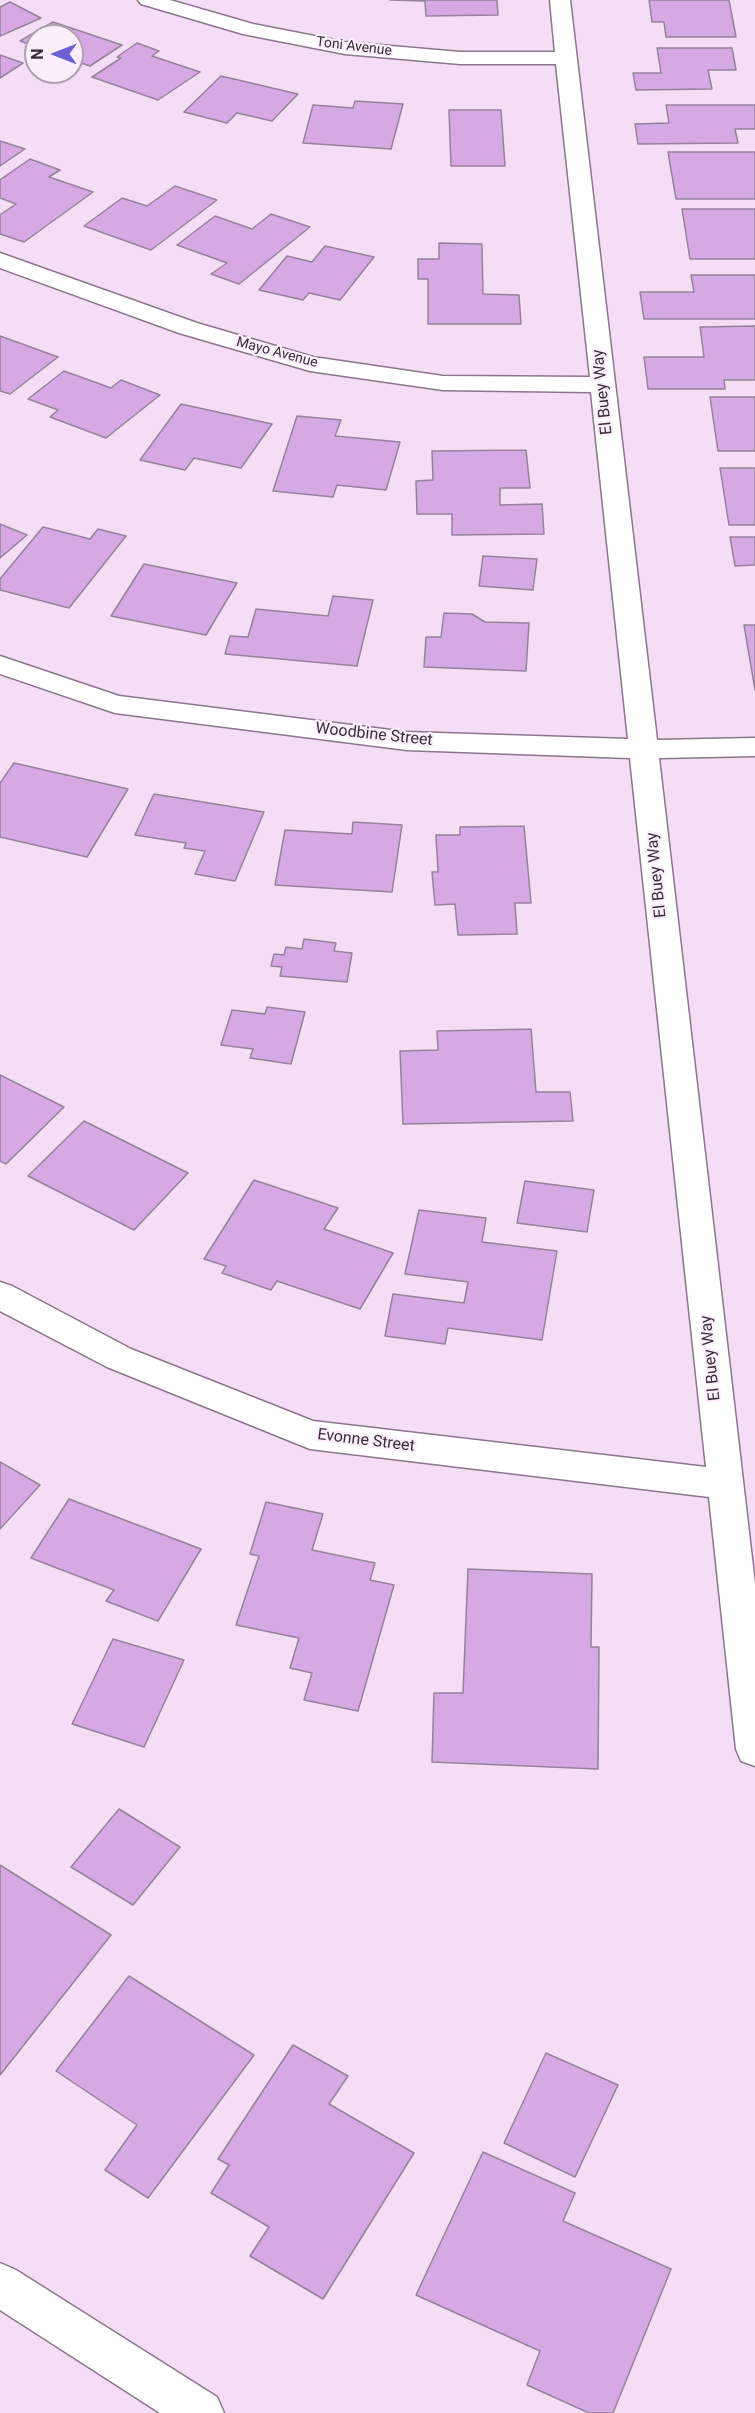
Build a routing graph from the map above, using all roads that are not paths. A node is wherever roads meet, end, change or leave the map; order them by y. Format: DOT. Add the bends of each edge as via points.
graph roads {
  1 [pos="148,0"];
  2 [pos="560,0"];
  3 [pos="566,58"];
  4 [pos="0,260"];
  5 [pos="603,385"];
  6 [pos="0,665"];
  7 [pos="755,747"];
  8 [pos="643,748"];
  9 [pos="0,1294"];
  10 [pos="725,1484"];
  11 [pos="755,1749"];
  12 [pos="0,2285"];
  13 [pos="201,2413"];
  1 -- 3 [label="street, Toni Avenue" via="250,30 345,48 460,58"];
  2 -- 3 [label="street, El Buey Way"];
  3 -- 5 [label="street, El Buey Way"];
  4 -- 5 [label="street, Mayo Avenue" via="188,328 310,364 443,383"];
  5 -- 8 [label="street, El Buey Way"];
  6 -- 8 [label="street, Woodbine Street" via="115,704 407,741"];
  7 -- 8 [label="street, Woodbine Street"];
  8 -- 10 [label="street, El Buey Way"];
  9 -- 10 [label="street, Evonne Street" via="119,1358 310,1435"];
  10 -- 11 [label="street, El Buey Way"];
  12 -- 13 [label="street"];
}
